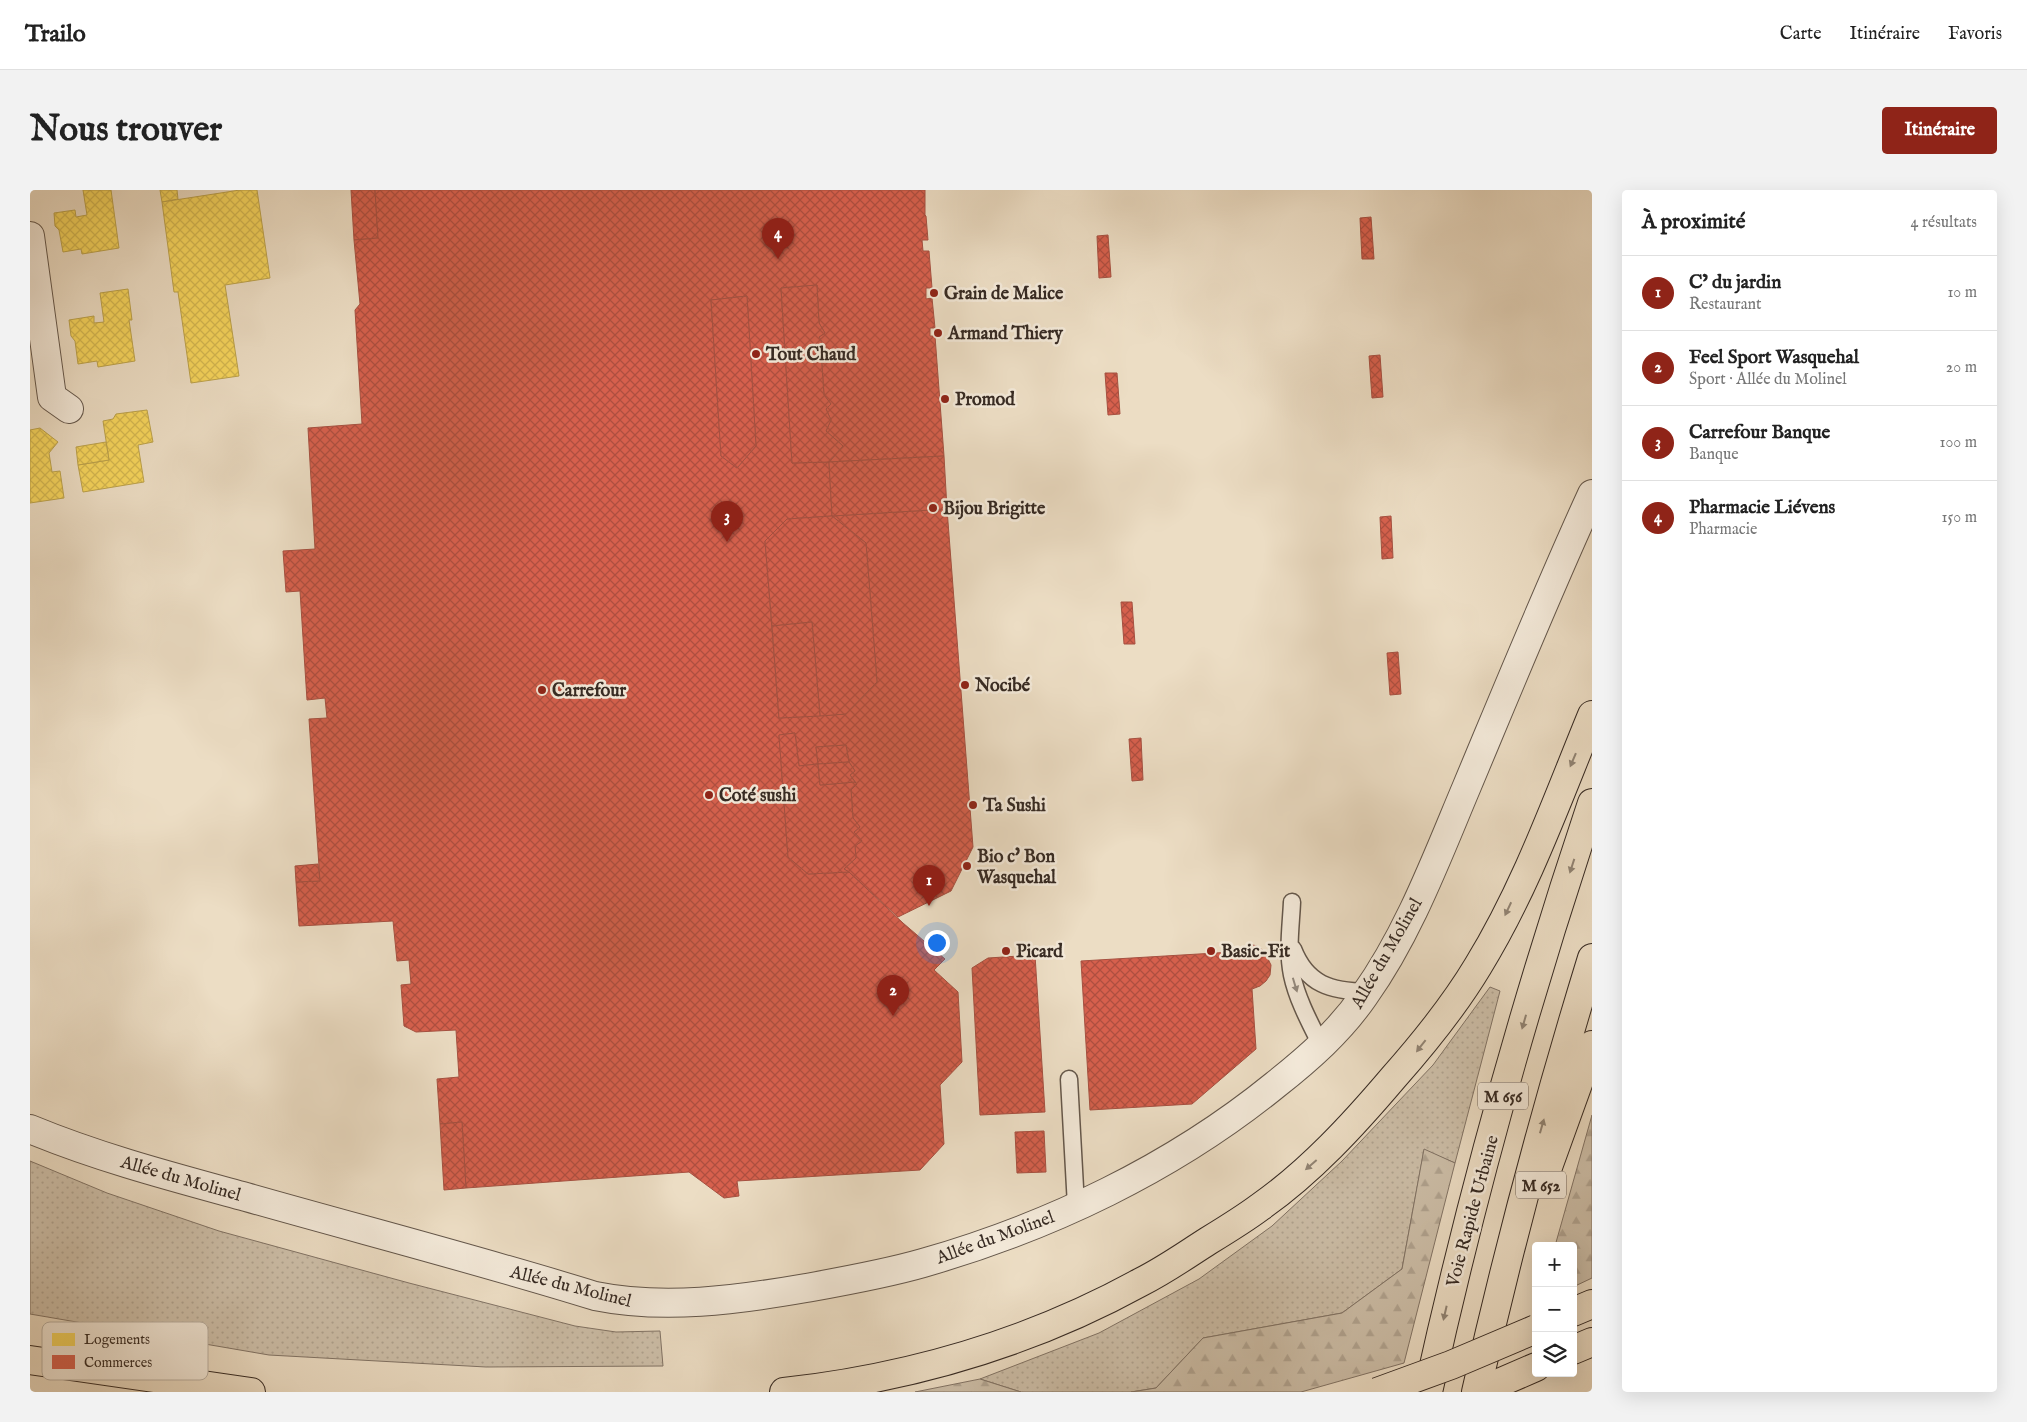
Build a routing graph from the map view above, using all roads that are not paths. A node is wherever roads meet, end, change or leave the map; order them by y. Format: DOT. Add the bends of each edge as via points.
graph roads {
  1 [pos="30,236"];
  2 [pos="69,409"];
  3 [pos="1592,494"];
  4 [pos="1592,716"];
  5 [pos="1592,803"];
  6 [pos="1292,902"];
  7 [pos="1290,943"];
  8 [pos="1592,958"];
  9 [pos="1367,992"];
  10 [pos="1592,1045"];
  11 [pos="1321,1046"];
  12 [pos="1069,1079"];
  13 [pos="30,1129"];
  14 [pos="1076,1206"];
  15 [pos="1592,1304"];
  16 [pos="1577,1310"];
  17 [pos="1491,1326"];
  18 [pos="1532,1332"];
  19 [pos="1532,1369"];
  20 [pos="168,1380"];
  21 [pos="251,1392"];
  22 [pos="784,1392"];
  23 [pos="1377,1392"];
  24 [pos="1428,1392"];
  25 [pos="1477,1392"];
  1 -- 2 [label="street" via="52,397"];
  3 -- 9 [label="street, Allée du Molinel" via="1426,880"];
  4 -- 22 [label="highway, one-way" via="1502,922 1455,1002 1370,1105 1317,1160 1261,1207 1142,1282 1027,1336 929,1367"];
  5 -- 24 [label="highway, Voie Rapide Urbaine / M 656, one-way" via="1491,1136"];
  6 -- 7 [label="lane"];
  7 -- 9 [label="lane" via="1302,967 1316,981 1340,990"];
  7 -- 11 [label="lane, one-way" via="1296,988"];
  17 -- 8 [label="highway, M 656, one-way" via="1534,1155"];
  9 -- 11 [label="street, Allée du Molinel"];
  10 -- 17 [label="highway, M 652"];
  11 -- 14 [label="street, Allée du Molinel" via="1230,1120 1152,1168"];
  12 -- 14 [label="lane"];
  13 -- 14 [label="street, Allée du Molinel" via="164,1175 595,1296 641,1303 766,1295 890,1271 959,1252"];
  15 -- 16 [label="highway"];
  17 -- 25 [label="highway, M 656"];
  18 -- 23 [label="highway, bridge"];
  19 -- 25 [label="highway"];
  20 -- 21 [label="highway"];
}
